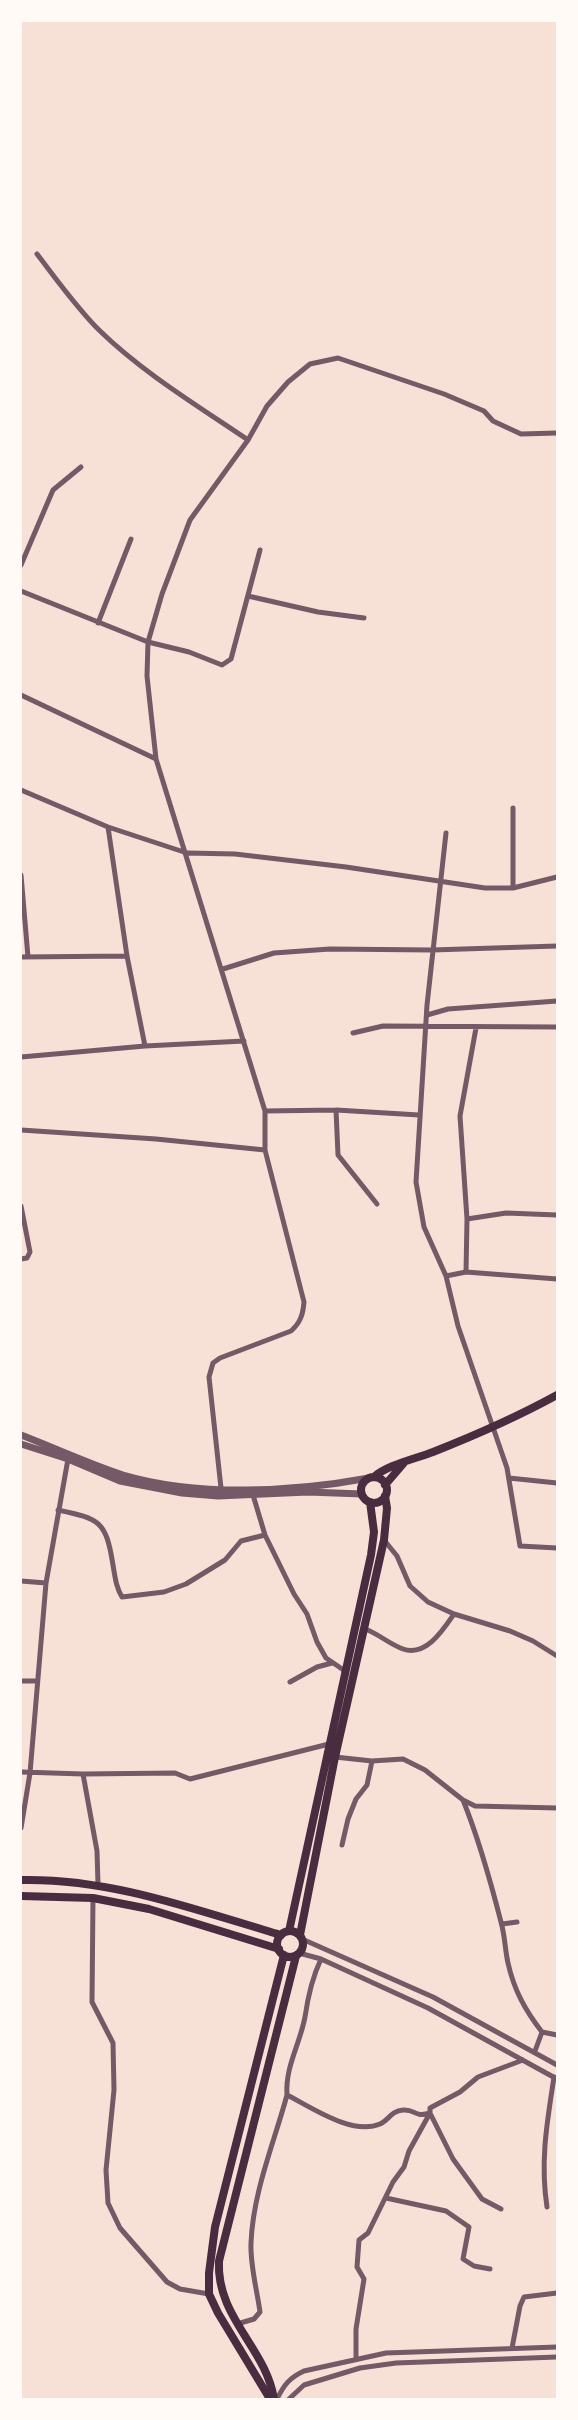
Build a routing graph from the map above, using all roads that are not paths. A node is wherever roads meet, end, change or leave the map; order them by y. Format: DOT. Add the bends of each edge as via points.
graph roads {
  1 [pos="38,254"];
  2 [pos="557,433"];
  3 [pos="248,440"];
  4 [pos="81,467"];
  5 [pos="132,539"];
  6 [pos="260,550"];
  7 [pos="21,565"];
  8 [pos="21,591"];
  9 [pos="248,596"];
  10 [pos="364,618"];
  11 [pos="98,623"];
  12 [pos="148,642"];
  13 [pos="21,695"];
  14 [pos="156,759"];
  15 [pos="21,790"];
  16 [pos="513,808"];
  17 [pos="108,827"];
  18 [pos="446,833"];
  19 [pos="187,853"];
  20 [pos="21,875"];
  21 [pos="557,877"];
  22 [pos="441,880"];
  23 [pos="513,888"];
  24 [pos="557,946"];
  25 [pos="432,950"];
  26 [pos="127,956"];
  27 [pos="21,957"];
  28 [pos="28,957"];
  29 [pos="223,969"];
  30 [pos="557,1001"];
  31 [pos="427,1015"];
  32 [pos="426,1027"];
  33 [pos="557,1027"];
  34 [pos="476,1028"];
  35 [pos="353,1033"];
  36 [pos="244,1041"];
  37 [pos="145,1046"];
  38 [pos="21,1057"];
  39 [pos="336,1110"];
  40 [pos="265,1111"];
  41 [pos="419,1115"];
  42 [pos="21,1130"];
  43 [pos="265,1150"];
  44 [pos="377,1204"];
  45 [pos="21,1206"];
  46 [pos="557,1215"];
  47 [pos="467,1219"];
  48 [pos="21,1259"];
  49 [pos="466,1272"];
  50 [pos="446,1276"];
  51 [pos="557,1279"];
  52 [pos="557,1395"];
  53 [pos="495,1428"];
  54 [pos="21,1435"];
  55 [pos="21,1444"];
  56 [pos="68,1459"];
  57 [pos="403,1464"];
  58 [pos="371,1478"];
  59 [pos="509,1478"];
  60 [pos="557,1483"];
  61 [pos="386,1485"];
  62 [pos="221,1488"];
  63 [pos="362,1494"];
  64 [pos="253,1495"];
  65 [pos="385,1496"];
  66 [pos="370,1502"];
  67 [pos="58,1510"];
  68 [pos="266,1535"];
  69 [pos="384,1540"];
  70 [pos="557,1548"];
  71 [pos="21,1581"];
  72 [pos="45,1583"];
  73 [pos="454,1614"];
  74 [pos="364,1629"];
  75 [pos="557,1656"];
  76 [pos="332,1663"];
  77 [pos="345,1671"];
  78 [pos="21,1681"];
  79 [pos="37,1681"];
  80 [pos="290,1682"];
  81 [pos="329,1744"];
  82 [pos="335,1757"];
  83 [pos="372,1761"];
  84 [pos="21,1772"];
  85 [pos="30,1773"];
  86 [pos="83,1774"];
  87 [pos="463,1800"];
  88 [pos="557,1808"];
  89 [pos="21,1828"];
  90 [pos="342,1845"];
  91 [pos="21,1880"];
  92 [pos="98,1884"];
  93 [pos="21,1896"];
  94 [pos="93,1898"];
  95 [pos="517,1922"];
  96 [pos="502,1924"];
  97 [pos="285,1933"];
  98 [pos="301,1937"];
  99 [pos="281,1952"];
  100 [pos="297,1954"];
  101 [pos="321,1959"];
  102 [pos="542,2032"];
  103 [pos="557,2036"];
  104 [pos="535,2051"];
  105 [pos="524,2060"];
  106 [pos="557,2065"];
  107 [pos="555,2078"];
  108 [pos="287,2095"];
  109 [pos="430,2113"];
  110 [pos="386,2199"];
  111 [pos="547,2207"];
  112 [pos="501,2209"];
  113 [pos="490,2269"];
  114 [pos="557,2292"];
  115 [pos="209,2294"];
  116 [pos="237,2325"];
  117 [pos="557,2346"];
  118 [pos="512,2348"];
  119 [pos="557,2357"];
  120 [pos="356,2359"];
  121 [pos="272,2399"];
  122 [pos="289,2399"];
  1 -- 3 [label="street" via="100,330 144,368"];
  2 -- 3 [label="street" via="521,434 493,421 484,411 444,394 338,358 310,364 288,381 267,406"];
  3 -- 12 [label="street" via="190,520"];
  4 -- 7 [label="street" via="53,490"];
  5 -- 11 [label="street"];
  6 -- 9 [label="street"];
  8 -- 11 [label="street"];
  9 -- 10 [label="street"];
  9 -- 12 [label="street" via="228,663 222,665"];
  11 -- 12 [label="street"];
  12 -- 14 [label="street" via="147,676"];
  13 -- 14 [label="street"];
  14 -- 19 [label="street"];
  15 -- 17 [label="street"];
  16 -- 23 [label="street"];
  17 -- 19 [label="street"];
  17 -- 26 [label="street"];
  18 -- 22 [label="street"];
  19 -- 22 [label="street" via="235,854"];
  19 -- 29 [label="street"];
  20 -- 28 [label="street"];
  21 -- 23 [label="street"];
  22 -- 23 [label="street" via="485,888"];
  22 -- 25 [label="street"];
  24 -- 25 [label="street"];
  25 -- 29 [label="street" via="274,953"];
  25 -- 31 [label="street"];
  26 -- 28 [label="street"];
  26 -- 37 [label="street"];
  27 -- 28 [label="street"];
  29 -- 36 [label="street"];
  30 -- 31 [label="street" via="448,1009"];
  31 -- 32 [label="street"];
  32 -- 34 [label="street"];
  32 -- 35 [label="street" via="383,1026"];
  32 -- 41 [label="street"];
  33 -- 34 [label="street"];
  34 -- 47 [label="street" via="460,1116"];
  36 -- 37 [label="street"];
  36 -- 40 [label="street"];
  37 -- 38 [label="street"];
  39 -- 40 [label="street"];
  39 -- 41 [label="street"];
  39 -- 44 [label="street" via="338,1155"];
  40 -- 43 [label="street"];
  41 -- 50 [label="street" via="416,1182 424,1227"];
  42 -- 43 [label="street"];
  43 -- 62 [label="street" via="303,1308 298,1325 291,1331 213,1363 209,1377"];
  45 -- 48 [label="street" via="30,1252"];
  46 -- 47 [label="street" via="506,1213"];
  47 -- 49 [label="street"];
  49 -- 50 [label="street"];
  49 -- 51 [label="street"];
  50 -- 53 [label="street" via="458,1326"];
  52 -- 53 [label="main road"];
  53 -- 57 [label="main road"];
  53 -- 59 [label="street"];
  54 -- 62 [label="street" via="124,1475 171,1485"];
  55 -- 56 [label="street"];
  56 -- 64 [label="street" via="120,1481 182,1493"];
  56 -- 67 [label="street"];
  57 -- 58 [label="main road" via="386,1468"];
  57 -- 61 [label="main road"];
  58 -- 61 [label="main road" via="381,1479"];
  58 -- 62 [label="street" via="309,1487"];
  58 -- 63 [label="main road" via="362,1485"];
  59 -- 60 [label="street"];
  59 -- 70 [label="street" via="520,1546"];
  61 -- 65 [label="main road"];
  63 -- 64 [label="street"];
  63 -- 66 [label="main road"];
  64 -- 68 [label="street"];
  65 -- 66 [label="main road" via="377,1503"];
  65 -- 69 [label="main road"];
  66 -- 77 [label="main road" via="374,1524 371,1554"];
  67 -- 68 [label="street" via="92,1518 104,1529 122,1597 164,1592 186,1584 225,1560 241,1541"];
  67 -- 72 [label="street"];
  68 -- 76 [label="street" via="307,1614 317,1642"];
  69 -- 73 [label="street" via="397,1556 410,1586 429,1602"];
  69 -- 74 [label="main road"];
  71 -- 72 [label="street"];
  72 -- 79 [label="street"];
  73 -- 74 [label="street" via="441,1633 415,1650 404,1649"];
  73 -- 75 [label="street" via="510,1630"];
  74 -- 82 [label="main road"];
  76 -- 77 [label="street"];
  76 -- 80 [label="street"];
  77 -- 81 [label="main road"];
  78 -- 79 [label="street"];
  79 -- 85 [label="street"];
  81 -- 86 [label="street" via="190,1779 175,1773"];
  81 -- 97 [label="main road"];
  82 -- 83 [label="street"];
  82 -- 98 [label="main road"];
  83 -- 87 [label="street" via="403,1759 425,1770"];
  83 -- 90 [label="street" via="367,1785 356,1799"];
  84 -- 85 [label="street"];
  85 -- 86 [label="street"];
  85 -- 89 [label="street"];
  86 -- 92 [label="street" via="97,1851"];
  87 -- 88 [label="street" via="475,1806"];
  87 -- 96 [label="street"];
  91 -- 92 [label="main road"];
  92 -- 97 [label="main road"];
  93 -- 94 [label="main road"];
  94 -- 99 [label="main road" via="149,1909"];
  94 -- 115 [label="street" via="92,2002 113,2043 114,2090 106,2170 108,2203 120,2228 167,2282 180,2289"];
  95 -- 96 [label="street"];
  96 -- 102 [label="street" via="517,1992"];
  97 -- 98 [label="main road"];
  97 -- 99 [label="main road" via="278,1942"];
  98 -- 100 [label="main road" via="303,1946"];
  98 -- 104 [label="street" via="433,1997"];
  99 -- 100 [label="main road"];
  99 -- 115 [label="main road" via="215,2227"];
  100 -- 101 [label="street"];
  100 -- 116 [label="main road" via="219,2261 222,2295"];
  101 -- 105 [label="street" via="428,2008"];
  101 -- 108 [label="street" via="307,1997 286,2083"];
  102 -- 103 [label="street"];
  102 -- 104 [label="street"];
  104 -- 106 [label="street"];
  105 -- 107 [label="street"];
  105 -- 109 [label="street" via="478,2077 430,2108"];
  107 -- 111 [label="street" via="543,2157"];
  108 -- 109 [label="street" via="332,2118 358,2126 382,2124 392,2112 404,2110 421,2116"];
  108 -- 116 [label="street" via="264,2170 250,2244 260,2312 254,2319"];
  109 -- 110 [label="street"];
  109 -- 112 [label="street" via="453,2159 482,2199"];
  110 -- 113 [label="street" via="446,2211 469,2227 463,2259"];
  110 -- 120 [label="street" via="368,2233 359,2240 357,2267 364,2279 357,2313"];
  114 -- 118 [label="street" via="524,2297"];
  115 -- 121 [label="main road"];
  116 -- 121 [label="main road" via="270,2379"];
  117 -- 118 [label="street"];
  118 -- 120 [label="street" via="386,2353"];
  119 -- 122 [label="street" via="360,2368 304,2385"];
  120 -- 121 [label="street" via="293,2376"];
}
